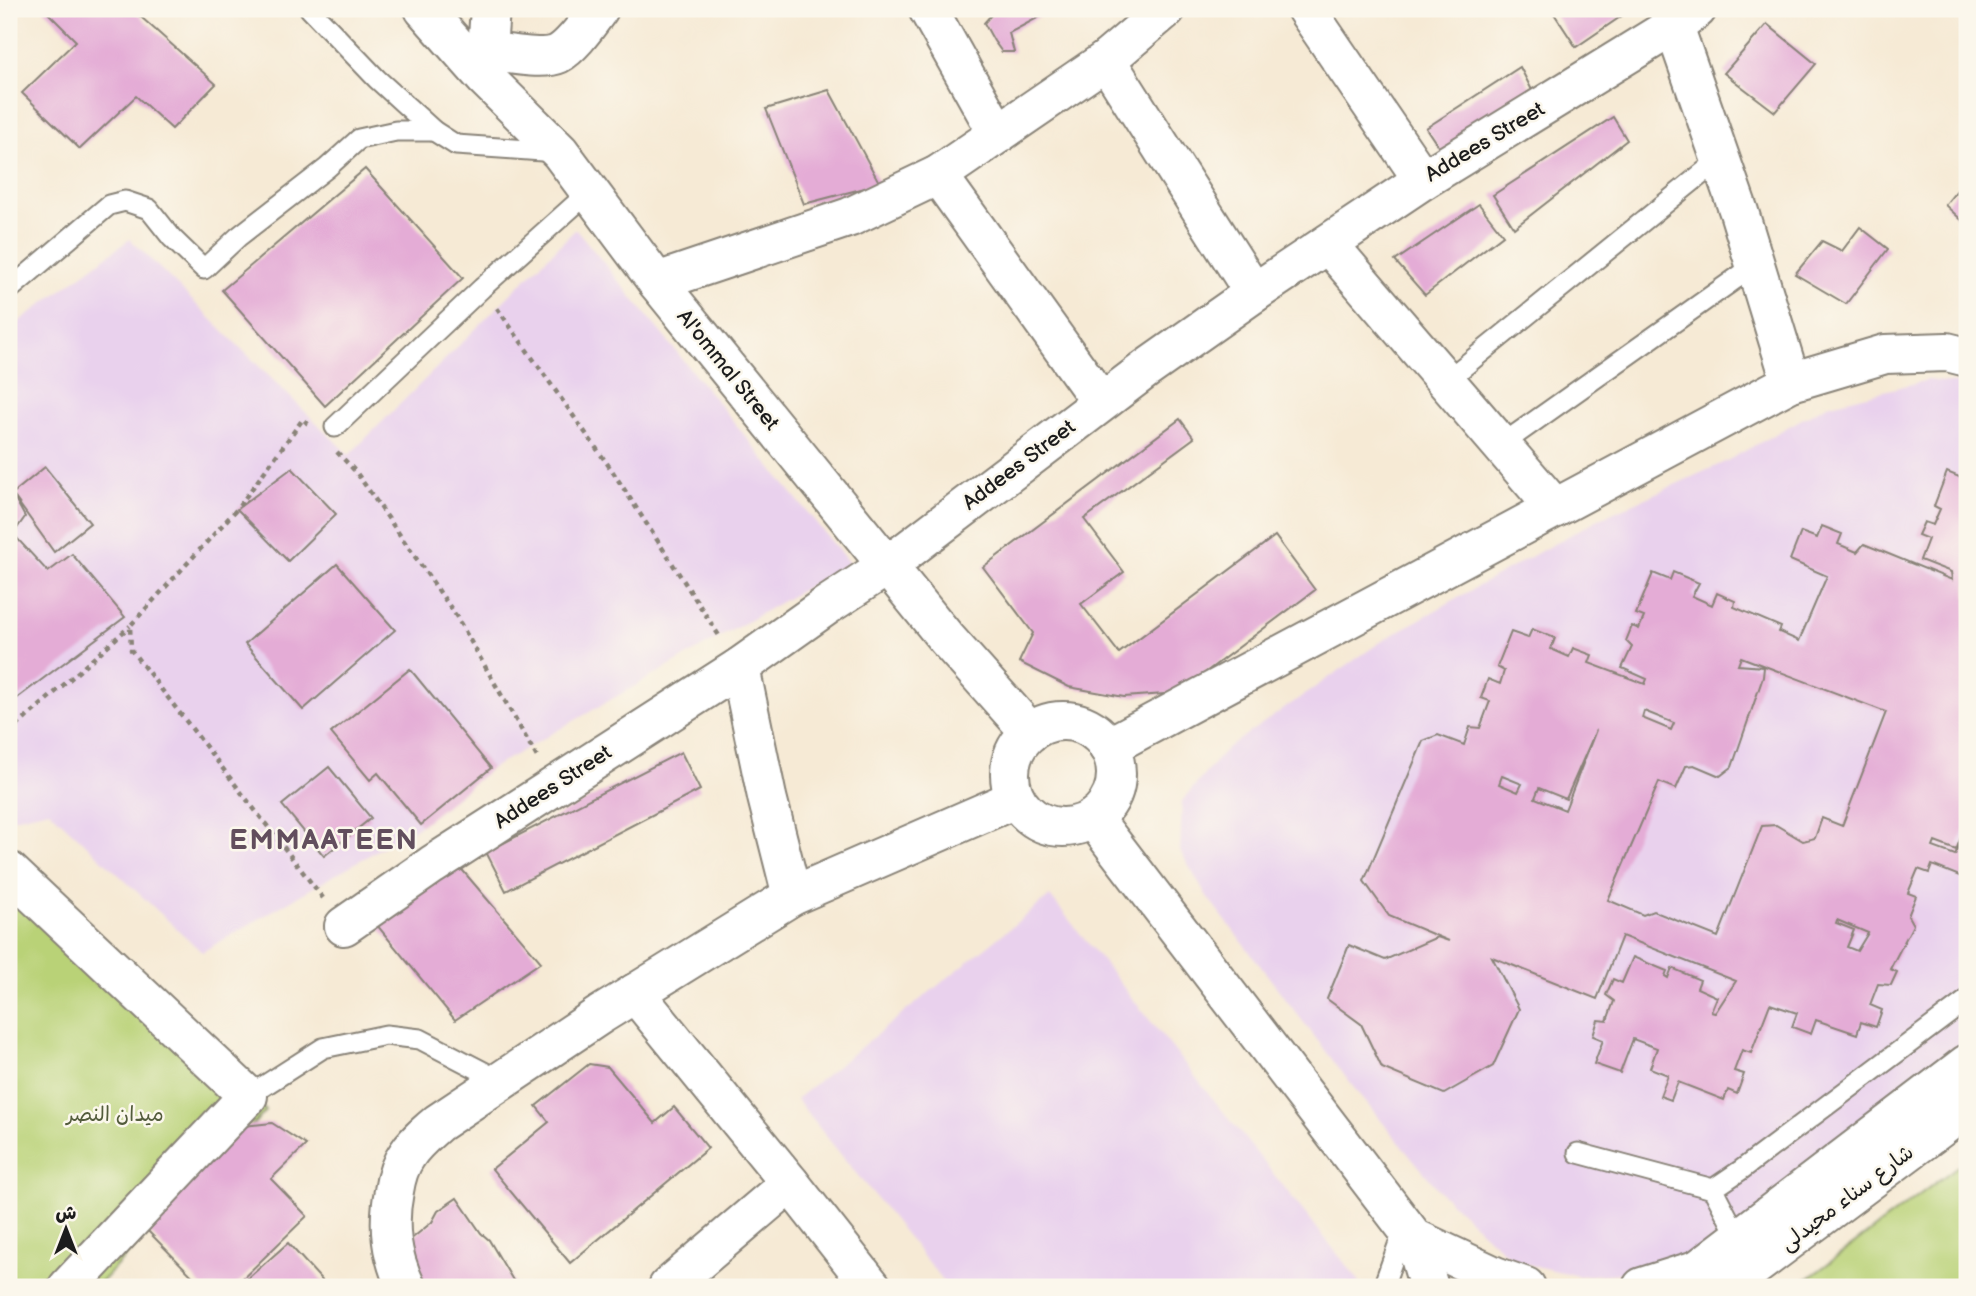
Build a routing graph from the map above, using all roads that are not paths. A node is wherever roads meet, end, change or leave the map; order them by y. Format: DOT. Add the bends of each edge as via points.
graph roads {
  1 [pos="310,9"];
  2 [pos="424,9"];
  3 [pos="490,9"];
  4 [pos="598,9"];
  5 [pos="928,9"];
  6 [pos="1166,9"];
  7 [pos="1306,9"];
  8 [pos="1680,14"];
  9 [pos="1106,60"];
  10 [pos="486,64"];
  11 [pos="434,131"];
  12 [pos="998,134"];
  13 [pos="560,152"];
  14 [pos="1720,159"];
  15 [pos="938,174"];
  16 [pos="1423,180"];
  17 [pos="590,191"];
  18 [pos="1328,244"];
  19 [pos="1755,265"];
  20 [pos="657,282"];
  21 [pos="9,290"];
  22 [pos="1254,293"];
  23 [pos="1967,357"];
  24 [pos="1446,381"];
  25 [pos="1791,382"];
  26 [pos="1101,402"];
  27 [pos="333,436"];
  28 [pos="1501,445"];
  29 [pos="1555,508"];
  30 [pos="887,566"];
  31 [pos="740,667"];
  32 [pos="1030,732"];
  33 [pos="1108,747"];
  34 [pos="1015,799"];
  35 [pos="1093,818"];
  36 [pos="9,871"];
  37 [pos="792,896"];
  38 [pos="344,926"];
  39 [pos="635,993"];
  40 [pos="1967,1000"];
  41 [pos="1967,1064"];
  42 [pos="502,1081"];
  43 [pos="248,1096"];
  44 [pos="1967,1108"];
  45 [pos="1578,1153"];
  46 [pos="790,1183"];
  47 [pos="1713,1189"];
  48 [pos="1739,1239"];
  49 [pos="1426,1260"];
  50 [pos="1701,1281"];
  51 [pos="68,1287"];
  52 [pos="406,1287"];
  53 [pos="668,1287"];
  54 [pos="872,1287"];
  55 [pos="1383,1287"];
  56 [pos="1474,1287"];
  57 [pos="1526,1287"];
  58 [pos="1642,1287"];
  1 -- 11 [label="lane"];
  2 -- 10 [label="street, Al'ommal Street"];
  3 -- 10 [label="street"];
  4 -- 10 [label="street" via="558,53"];
  5 -- 12 [label="street"];
  6 -- 9 [label="street"];
  7 -- 16 [label="street"];
  8 -- 14 [label="street"];
  8 -- 16 [label="street, Addees Street"];
  9 -- 12 [label="street"];
  9 -- 22 [label="street"];
  10 -- 13 [label="street, Al'ommal Street"];
  11 -- 13 [label="lane" via="456,145"];
  11 -- 21 [label="lane" via="396,131 359,139 204,269 149,209 125,201 109,205"];
  12 -- 15 [label="street"];
  13 -- 17 [label="street, Al'ommal Street"];
  14 -- 19 [label="street"];
  14 -- 24 [label="lane"];
  15 -- 20 [label="street" via="850,217"];
  15 -- 26 [label="street"];
  16 -- 18 [label="street, Addees Street"];
  17 -- 20 [label="street, Al'ommal Street"];
  17 -- 27 [label="lane" via="482,288"];
  18 -- 22 [label="street, Addees Street"];
  18 -- 24 [label="street"];
  19 -- 25 [label="street"];
  19 -- 28 [label="lane"];
  20 -- 30 [label="street, Al'ommal Street"];
  22 -- 26 [label="street, Addees Street"];
  23 -- 25 [label="street" via="1947,352 1885,354"];
  24 -- 28 [label="street"];
  25 -- 29 [label="street"];
  26 -- 30 [label="street, Addees Street"];
  28 -- 29 [label="street"];
  29 -- 33 [label="street"];
  30 -- 31 [label="street, Addees Street"];
  30 -- 32 [label="street, Al'ommal Street"];
  31 -- 37 [label="street"];
  31 -- 38 [label="street, Addees Street"];
  32 -- 33 [label="street" via="1054,722 1079,724 1091,729"];
  32 -- 34 [label="street" via="1013,756 1010,770"];
  33 -- 35 [label="street" via="1116,772 1114,785 1103,809"];
  34 -- 35 [label="street" via="1024,811 1050,826 1065,827"];
  34 -- 37 [label="street"];
  35 -- 49 [label="street"];
  36 -- 43 [label="street"];
  37 -- 39 [label="street"];
  39 -- 42 [label="street"];
  39 -- 46 [label="street"];
  40 -- 47 [label="lane"];
  41 -- 48 [label="street"];
  42 -- 43 [label="lane" via="420,1039 386,1035 323,1048"];
  42 -- 52 [label="street" via="422,1137 398,1172 390,1239"];
  43 -- 51 [label="street"];
  44 -- 50 [label="street, شارع سناء محيدلى"];
  45 -- 47 [label="lane"];
  46 -- 53 [label="street"];
  46 -- 54 [label="street"];
  47 -- 48 [label="lane"];
  48 -- 50 [label="street"];
  49 -- 55 [label="lane"];
  49 -- 56 [label="street"];
  49 -- 57 [label="street"];
  50 -- 58 [label="street"];
}
